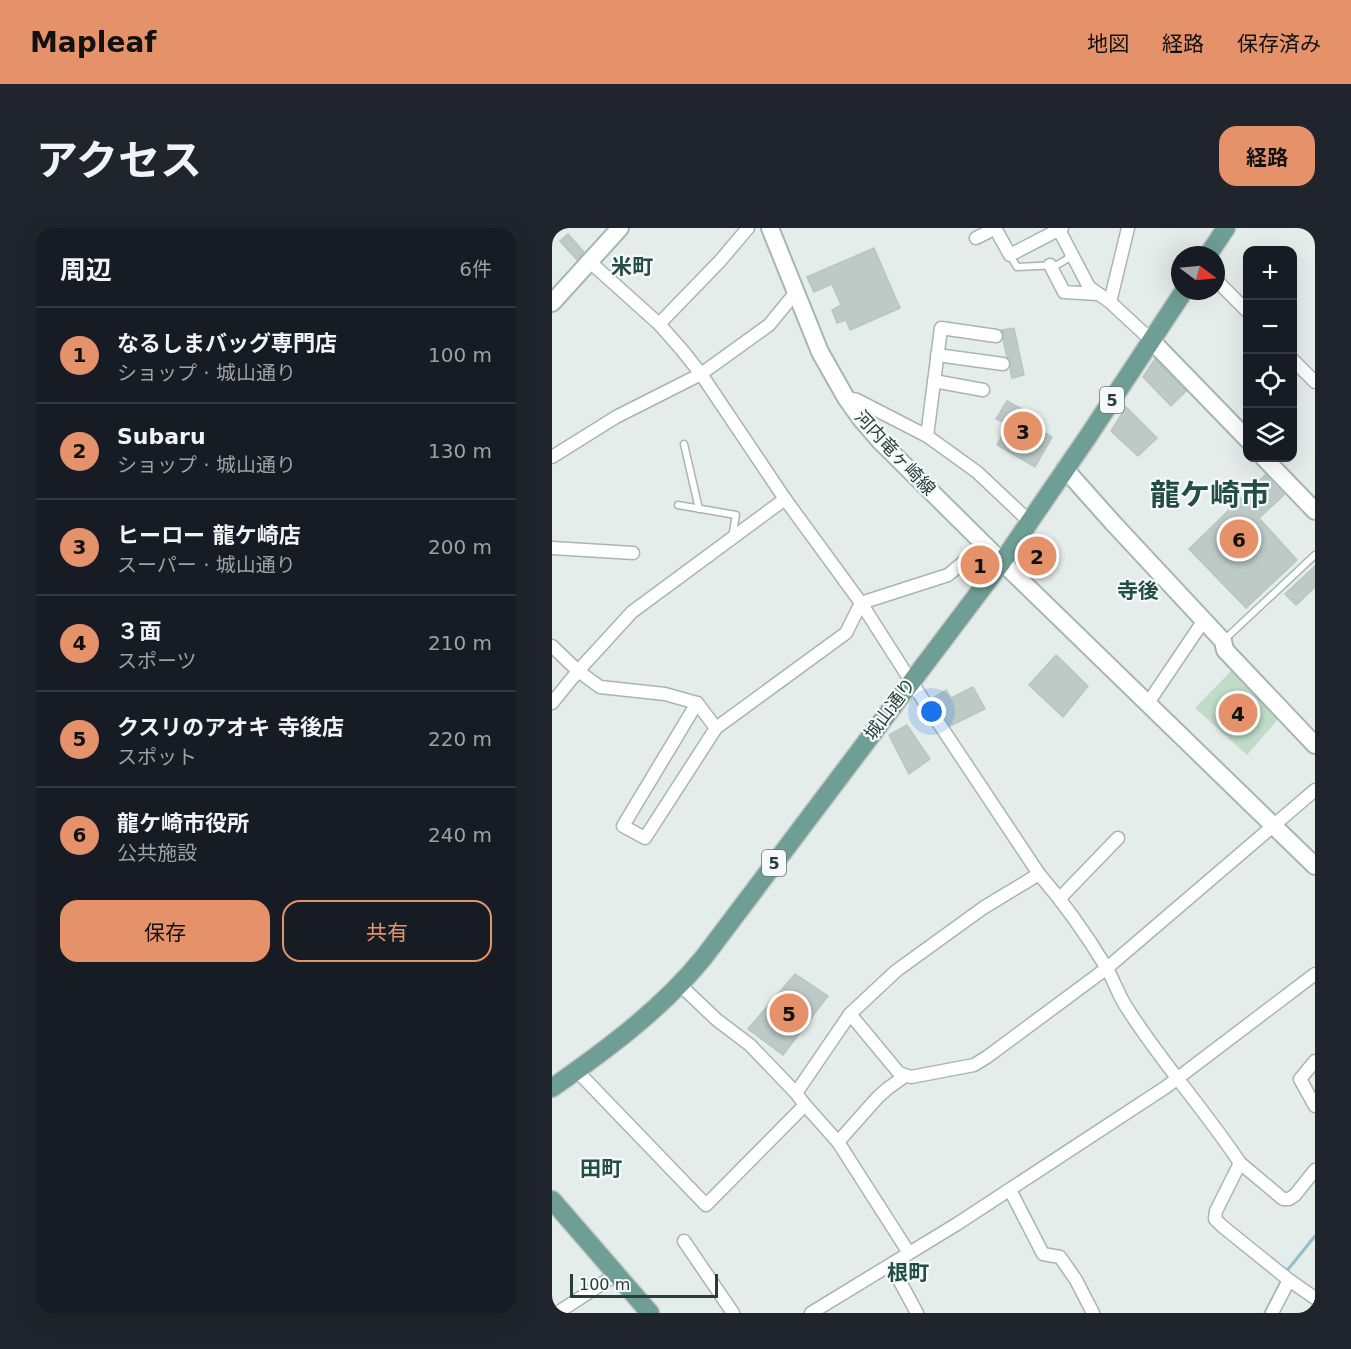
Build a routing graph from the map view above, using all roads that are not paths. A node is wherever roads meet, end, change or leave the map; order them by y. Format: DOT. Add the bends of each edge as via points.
graph roads {
  1 [pos="620,228"];
  2 [pos="748,228"];
  3 [pos="770,228"];
  4 [pos="996,228"];
  5 [pos="1128,228"];
  6 [pos="1226,228"];
  7 [pos="1059,229"];
  8 [pos="976,238"];
  9 [pos="1214,246"];
  10 [pos="1010,255"];
  11 [pos="1072,256"];
  12 [pos="590,262"];
  13 [pos="1050,265"];
  14 [pos="1225,289"];
  15 [pos="796,292"];
  16 [pos="1099,294"];
  17 [pos="1178,300"];
  18 [pos="1110,302"];
  19 [pos="552,303"];
  20 [pos="1243,307"];
  21 [pos="659,324"];
  22 [pos="996,336"];
  23 [pos="1151,340"];
  24 [pos="937,355"];
  25 [pos="1297,363"];
  26 [pos="1003,364"];
  27 [pos="701,374"];
  28 [pos="934,381"];
  29 [pos="1315,382"];
  30 [pos="983,390"];
  31 [pos="846,398"];
  32 [pos="1243,435"];
  33 [pos="927,436"];
  34 [pos="684,444"];
  35 [pos="552,457"];
  36 [pos="1268,462"];
  37 [pos="1065,469"];
  38 [pos="785,499"];
  39 [pos="678,505"];
  40 [pos="699,509"];
  41 [pos="1315,510"];
  42 [pos="1029,521"];
  43 [pos="732,538"];
  44 [pos="552,548"];
  45 [pos="633,554"];
  46 [pos="972,555"];
  47 [pos="1315,555"];
  48 [pos="1002,562"];
  49 [pos="861,603"];
  50 [pos="1204,620"];
  51 [pos="1223,641"];
  52 [pos="552,646"];
  53 [pos="578,671"];
  54 [pos="911,681"];
  55 [pos="552,703"];
  56 [pos="697,703"];
  57 [pos="1148,703"];
  58 [pos="716,728"];
  59 [pos="1315,745"];
  60 [pos="1315,790"];
  61 [pos="1274,826"];
  62 [pos="1118,838"];
  63 [pos="1315,866"];
  64 [pos="1039,874"];
  65 [pos="1060,898"];
  66 [pos="1107,968"];
  67 [pos="1315,974"];
  68 [pos="680,984"];
  69 [pos="850,1014"];
  70 [pos="1315,1061"];
  71 [pos="577,1071"];
  72 [pos="905,1076"];
  73 [pos="1177,1080"];
  74 [pos="552,1088"];
  75 [pos="796,1093"];
  76 [pos="805,1105"];
  77 [pos="1315,1106"];
  78 [pos="838,1142"];
  79 [pos="1240,1163"];
  80 [pos="1315,1170"];
  81 [pos="1010,1190"];
  82 [pos="552,1200"];
  83 [pos="684,1241"];
  84 [pos="909,1253"];
  85 [pos="891,1265"];
  86 [pos="617,1274"];
  87 [pos="1286,1277"];
  88 [pos="1315,1298"];
  89 [pos="557,1313"];
  90 [pos="650,1313"];
  91 [pos="733,1313"];
  92 [pos="811,1313"];
  93 [pos="917,1313"];
  94 [pos="1093,1313"];
  95 [pos="1272,1313"];
  1 -- 12 [label="street"];
  2 -- 21 [label="street"];
  3 -- 15 [label="street, 河内竜ヶ崎線"];
  4 -- 8 [label="street"];
  4 -- 10 [label="street"];
  5 -- 18 [label="street"];
  6 -- 9 [label="main road"];
  7 -- 10 [label="street"];
  7 -- 11 [label="street"];
  10 -- 13 [label="lane" via="1017,267"];
  11 -- 13 [label="lane"];
  11 -- 16 [label="street" via="1089,287"];
  12 -- 19 [label="street"];
  12 -- 21 [label="street"];
  13 -- 16 [label="street" via="1064,292"];
  14 -- 20 [label="street"];
  15 -- 27 [label="street" via="769,324"];
  15 -- 31 [label="street, 河内竜ヶ崎線" via="820,352"];
  16 -- 18 [label="street"];
  17 -- 23 [label="main road, 城山通り / 5"];
  18 -- 23 [label="street"];
  21 -- 27 [label="street"];
  22 -- 24 [label="street" via="941,328"];
  23 -- 32 [label="street"];
  23 -- 37 [label="main road, 城山通り / 5"];
  24 -- 26 [label="street"];
  24 -- 28 [label="street"];
  25 -- 29 [label="street"];
  27 -- 35 [label="street" via="616,417"];
  27 -- 38 [label="street"];
  28 -- 30 [label="street"];
  28 -- 33 [label="street"];
  31 -- 33 [label="street"];
  31 -- 48 [label="street, 河内竜ヶ崎線" via="880,441"];
  33 -- 42 [label="street" via="977,472"];
  34 -- 40 [label="lane"];
  36 -- 41 [label="street"];
  37 -- 42 [label="main road, 城山通り / 5"];
  37 -- 50 [label="street"];
  38 -- 43 [label="street"];
  38 -- 49 [label="street"];
  39 -- 40 [label="lane"];
  40 -- 43 [label="lane" via="736,515"];
  42 -- 48 [label="main road, 城山通り / 5"];
  43 -- 53 [label="street" via="632,612"];
  44 -- 45 [label="street"];
  46 -- 49 [label="street" via="948,575"];
  47 -- 51 [label="lane"];
  48 -- 54 [label="main road, 城山通り / 5"];
  48 -- 57 [label="street, 河内竜ヶ崎線"];
  49 -- 54 [label="street"];
  49 -- 58 [label="street" via="846,633"];
  50 -- 51 [label="street"];
  50 -- 57 [label="street"];
  51 -- 59 [label="street" via="1225,650"];
  52 -- 53 [label="street"];
  53 -- 55 [label="street"];
  53 -- 56 [label="street" via="600,687 665,694"];
  54 -- 64 [label="street"];
  54 -- 68 [label="main road, 城山通り / 5"];
  56 -- 58 [label="street"];
  56 -- 58 [label="street" via="623,826 645,838"];
  57 -- 61 [label="street, 河内竜ヶ崎線"];
  60 -- 61 [label="street"];
  61 -- 63 [label="street, 河内竜ヶ崎線"];
  61 -- 66 [label="street"];
  62 -- 65 [label="street"];
  64 -- 65 [label="street"];
  64 -- 69 [label="street" via="983,908 896,971"];
  65 -- 66 [label="street"];
  66 -- 72 [label="street" via="974,1065"];
  66 -- 73 [label="street" via="1126,1006"];
  67 -- 73 [label="street"];
  68 -- 71 [label="main road, 城山通り / 5"];
  68 -- 75 [label="street" via="750,1045"];
  69 -- 72 [label="street"];
  69 -- 75 [label="street"];
  70 -- 77 [label="street" via="1300,1079"];
  71 -- 74 [label="main road, 城山通り / 5"];
  71 -- 76 [label="street" via="706,1205"];
  72 -- 78 [label="street" via="887,1089"];
  73 -- 79 [label="street"];
  73 -- 81 [label="street"];
  75 -- 76 [label="street"];
  76 -- 78 [label="street"];
  78 -- 84 [label="street"];
  79 -- 80 [label="street" via="1283,1199 1295,1195"];
  79 -- 87 [label="street" via="1215,1219"];
  81 -- 84 [label="street"];
  81 -- 94 [label="street" via="1043,1254 1060,1257"];
  82 -- 86 [label="main road"];
  83 -- 91 [label="street"];
  84 -- 85 [label="street"];
  85 -- 92 [label="street"];
  85 -- 93 [label="street"];
  86 -- 89 [label="street"];
  86 -- 90 [label="main road"];
  87 -- 88 [label="street"];
  87 -- 95 [label="street"];
}
